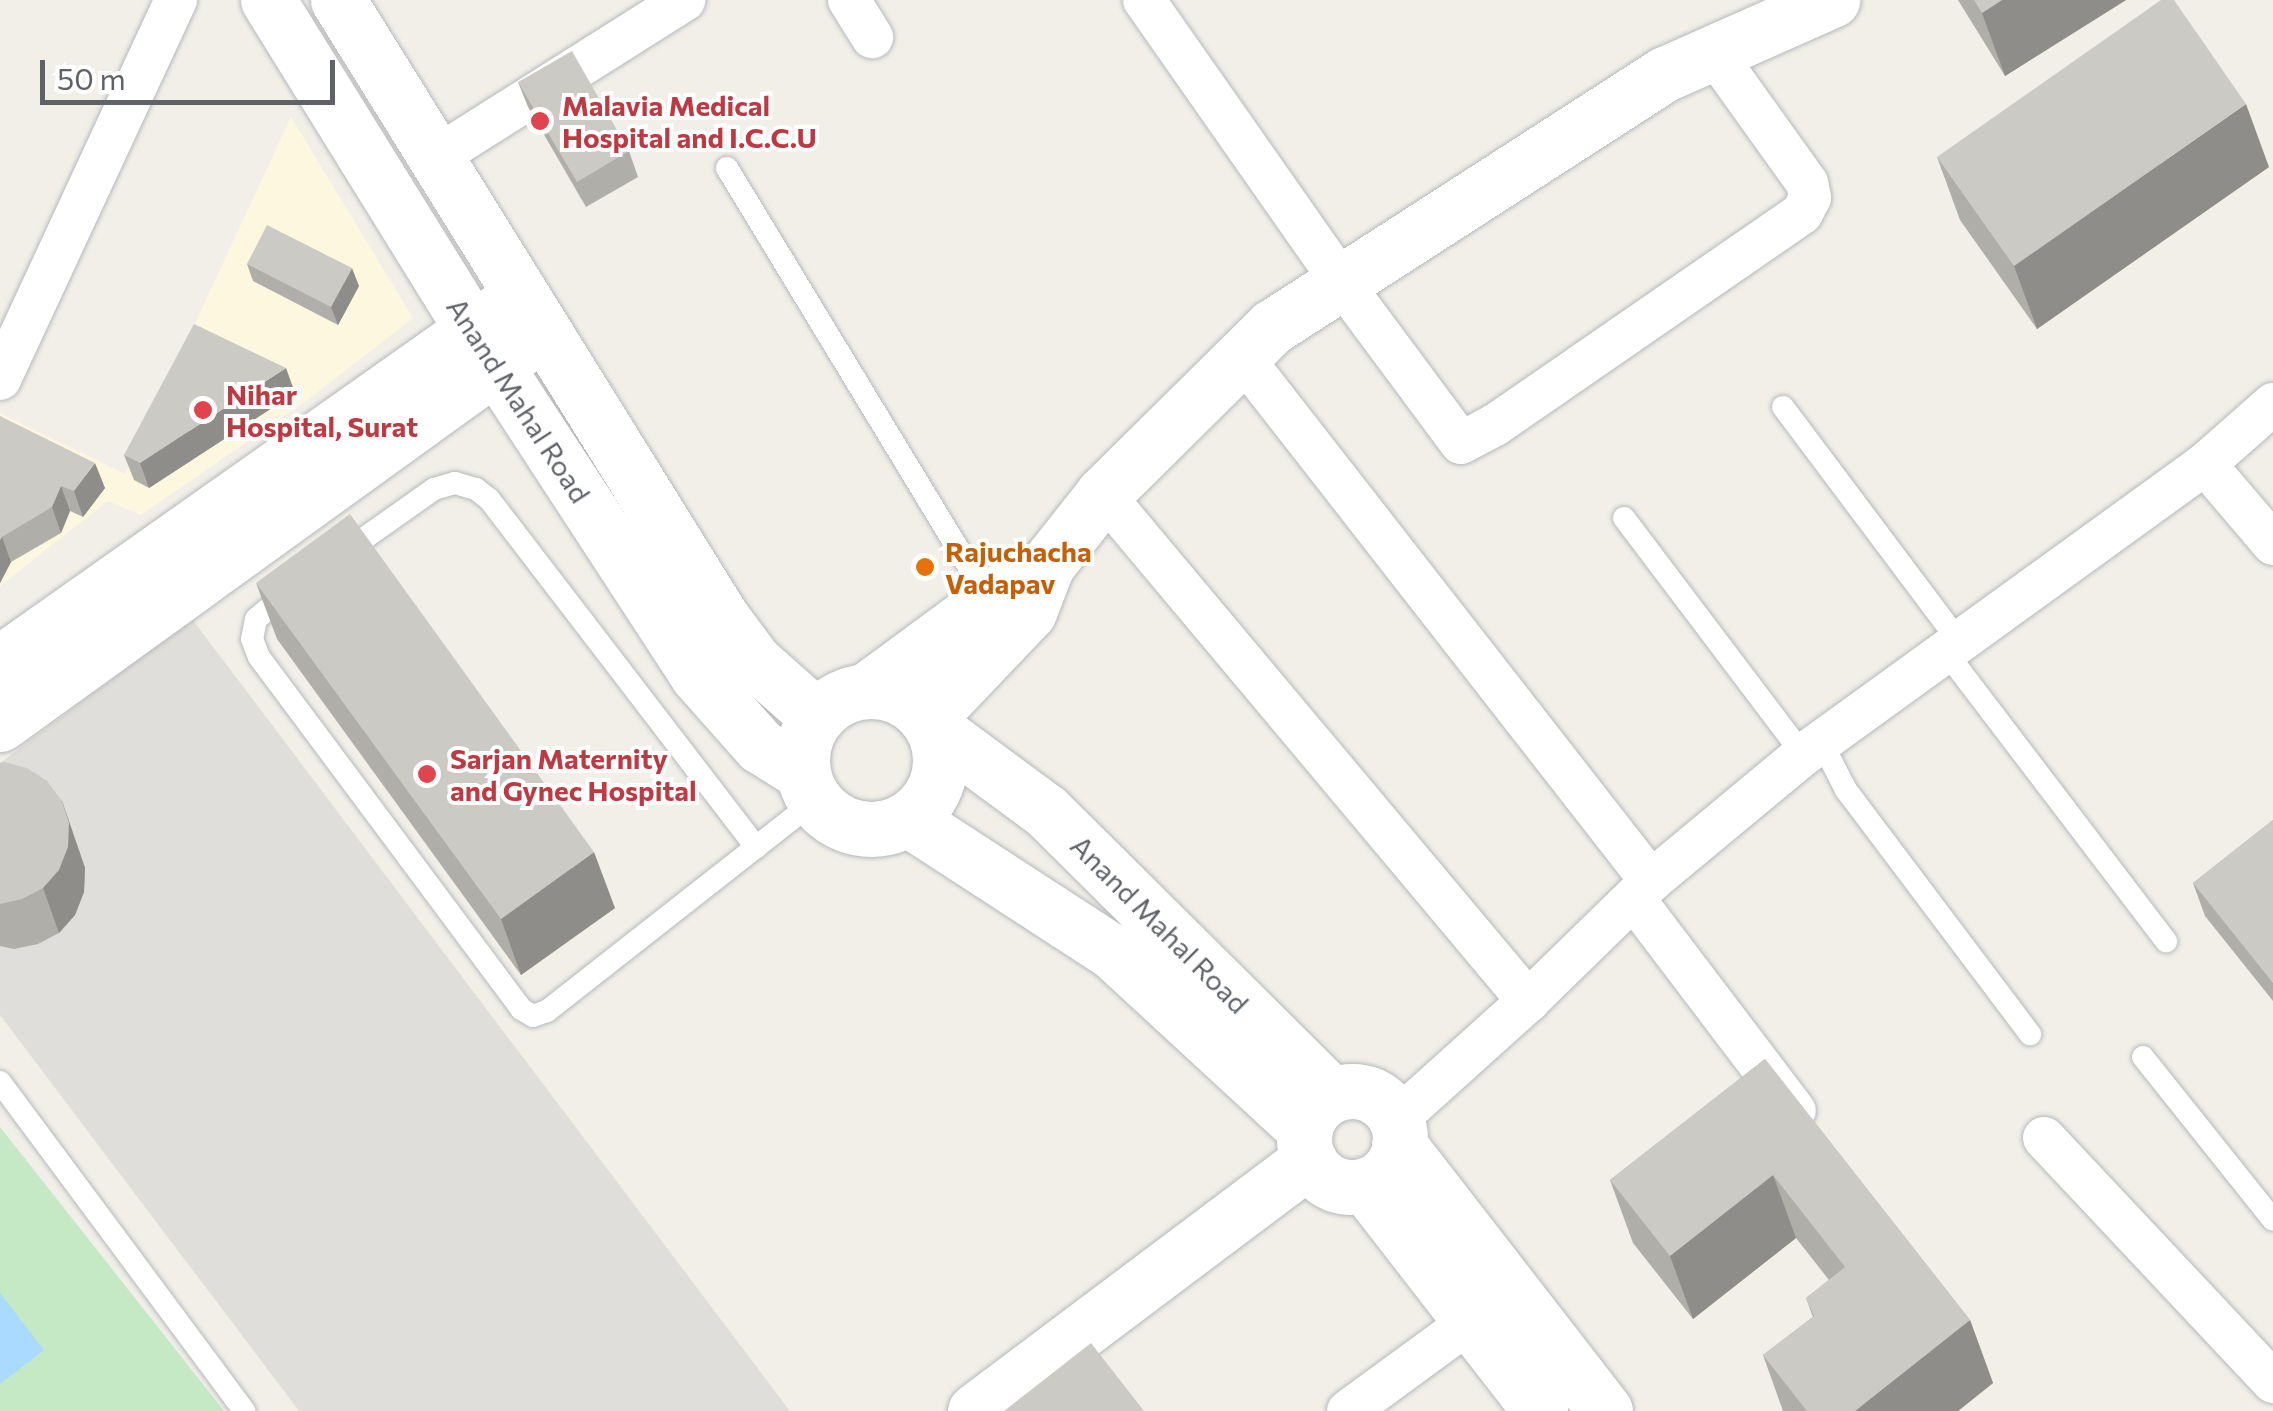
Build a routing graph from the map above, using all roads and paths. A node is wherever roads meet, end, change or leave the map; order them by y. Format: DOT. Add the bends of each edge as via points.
graph roads {
  1 [pos="176,0"];
  2 [pos="268,0"];
  3 [pos="338,0"];
  4 [pos="684,0"];
  5 [pos="849,0"];
  6 [pos="1144,0"];
  7 [pos="1832,0"];
  8 [pos="872,37"];
  9 [pos="1714,53"];
  10 [pos="436,158"];
  11 [pos="727,168"];
  12 [pos="1342,282"];
  13 [pos="533,314"];
  14 [pos="484,346"];
  15 [pos="1242,357"];
  16 [pos="0,378"];
  17 [pos="2273,404"];
  18 [pos="1783,407"];
  19 [pos="2205,464"];
  20 [pos="1103,494"];
  21 [pos="1624,518"];
  22 [pos="2273,544"];
  23 [pos="329,563"];
  24 [pos="1047,565"];
  25 [pos="299,584"];
  26 [pos="989,600"];
  27 [pos="1952,646"];
  28 [pos="0,663"];
  29 [pos="867,690"];
  30 [pos="817,717"];
  31 [pos="930,723"];
  32 [pos="0,724"];
  33 [pos="1812,748"];
  34 [pos="808,786"];
  35 [pos="908,819"];
  36 [pos="756,847"];
  37 [pos="1642,890"];
  38 [pos="2166,941"];
  39 [pos="1528,1001"];
  40 [pos="2030,1034"];
  41 [pos="2143,1057"];
  42 [pos="0,1082"];
  43 [pos="1316,1128"];
  44 [pos="1814,1136"];
  45 [pos="2044,1138"];
  46 [pos="1387,1150"];
  47 [pos="2273,1220"];
  48 [pos="1471,1322"];
  49 [pos="2273,1382"];
  50 [pos="244,1411"];
  51 [pos="976,1411"];
  52 [pos="1348,1411"];
  53 [pos="1540,1411"];
  54 [pos="1605,1411"];
  1 -- 16 [label="street"];
  2 -- 14 [label="main road, Anand Mahal Road"];
  3 -- 10 [label="main road, Anand Mahal Road"];
  4 -- 10 [label="street"];
  5 -- 8 [label="street"];
  6 -- 12 [label="street"];
  7 -- 9 [label="main road"];
  9 -- 12 [label="main road" via="1665,74"];
  9 -- 12 [label="street" via="1807,182 1810,198 1802,213 1468,443 1459,441"];
  10 -- 13 [label="main road, Anand Mahal Road"];
  11 -- 26 [label="lane"];
  12 -- 15 [label="main road" via="1272,327"];
  13 -- 14 [label="main road"];
  13 -- 30 [label="main road, Anand Mahal Road" via="736,640"];
  14 -- 28 [label="main road"];
  14 -- 32 [label="main road"];
  14 -- 34 [label="main road, Anand Mahal Road" via="697,675 760,746"];
  15 -- 20 [label="main road"];
  15 -- 37 [label="street"];
  17 -- 19 [label="street"];
  18 -- 27 [label="lane"];
  19 -- 22 [label="street"];
  19 -- 27 [label="street"];
  20 -- 24 [label="main road"];
  20 -- 39 [label="street"];
  21 -- 33 [label="lane"];
  23 -- 36 [label="lane" via="434,489 456,483 476,489"];
  24 -- 26 [label="main road"];
  24 -- 31 [label="main road" via="1029,612"];
  25 -- 36 [label="lane" via="256,620 252,639 258,656 520,1009 533,1016 547,1011"];
  26 -- 29 [label="main road"];
  27 -- 33 [label="street"];
  27 -- 38 [label="lane"];
  29 -- 30 [label="main road" via="844,696"];
  29 -- 31 [label="main road" via="912,702"];
  30 -- 34 [label="main road" via="802,748"];
  31 -- 35 [label="main road" via="941,762 936,784"];
  31 -- 43 [label="main road, Anand Mahal Road" via="1046,811"];
  33 -- 37 [label="street"];
  33 -- 40 [label="lane"];
  34 -- 35 [label="main road" via="842,823 887,828"];
  34 -- 36 [label="lane"];
  35 -- 43 [label="main road, Anand Mahal Road" via="1114,953"];
  37 -- 39 [label="street"];
  37 -- 44 [label="street"];
  39 -- 46 [label="street"];
  41 -- 47 [label="lane"];
  42 -- 50 [label="lane"];
  43 -- 46 [label="main road" via="1332,1183"];
  43 -- 46 [label="main road" via="1347,1091 1376,1097"];
  43 -- 51 [label="main road"];
  45 -- 49 [label="street"];
  46 -- 48 [label="main road"];
  46 -- 54 [label="main road"];
  48 -- 52 [label="street"];
  48 -- 53 [label="main road"];
}
